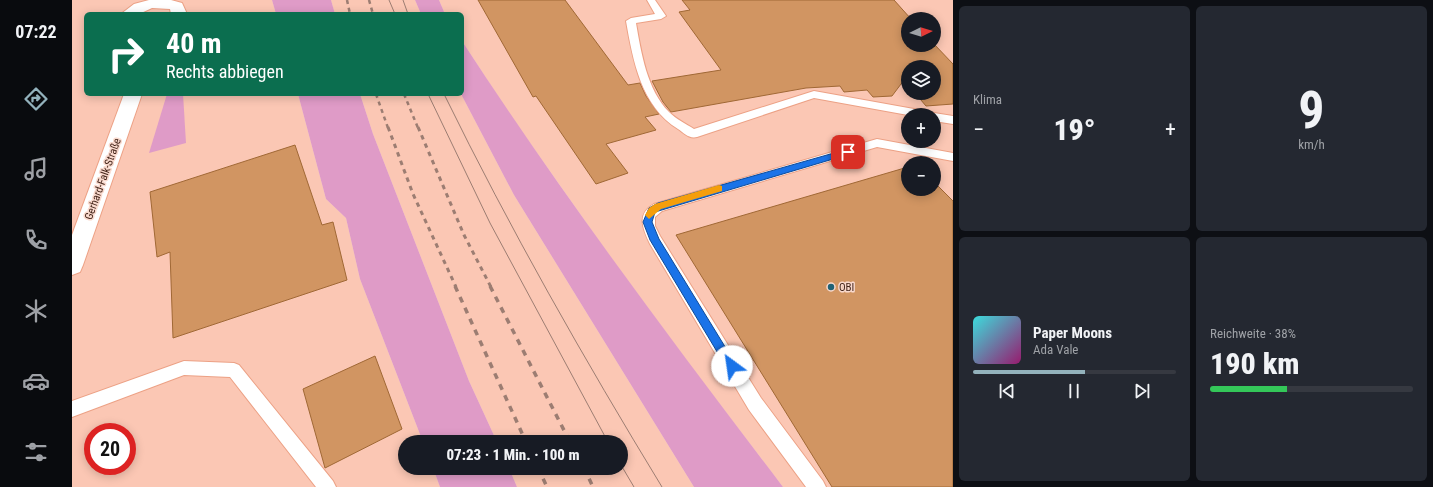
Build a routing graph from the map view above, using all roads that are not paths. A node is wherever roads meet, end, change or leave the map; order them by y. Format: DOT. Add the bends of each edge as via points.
graph roads {
  1 [pos="651,0"];
  2 [pos="131,12"];
  3 [pos="178,12"];
  4 [pos="132,96"];
  5 [pos="901,110"];
  6 [pos="941,118"];
  7 [pos="953,120"];
  8 [pos="953,157"];
  9 [pos="72,265"];
  10 [pos="72,409"];
  11 [pos="327,487"];
  12 [pos="817,487"];
  1 -- 5 [label="lane" via="661,16 631,21 640,65 663,113 693,134 814,94"];
  2 -- 3 [label="street" via="153,3 166,3 177,6"];
  4 -- 9 [label="street, Gerhard-Falk-Straße"];
  6 -- 7 [label="lane"];
  8 -- 12 [label="lane" via="877,143 658,207 648,216 655,240 755,404"];
  10 -- 11 [label="lane" via="184,368 234,370"];
}
